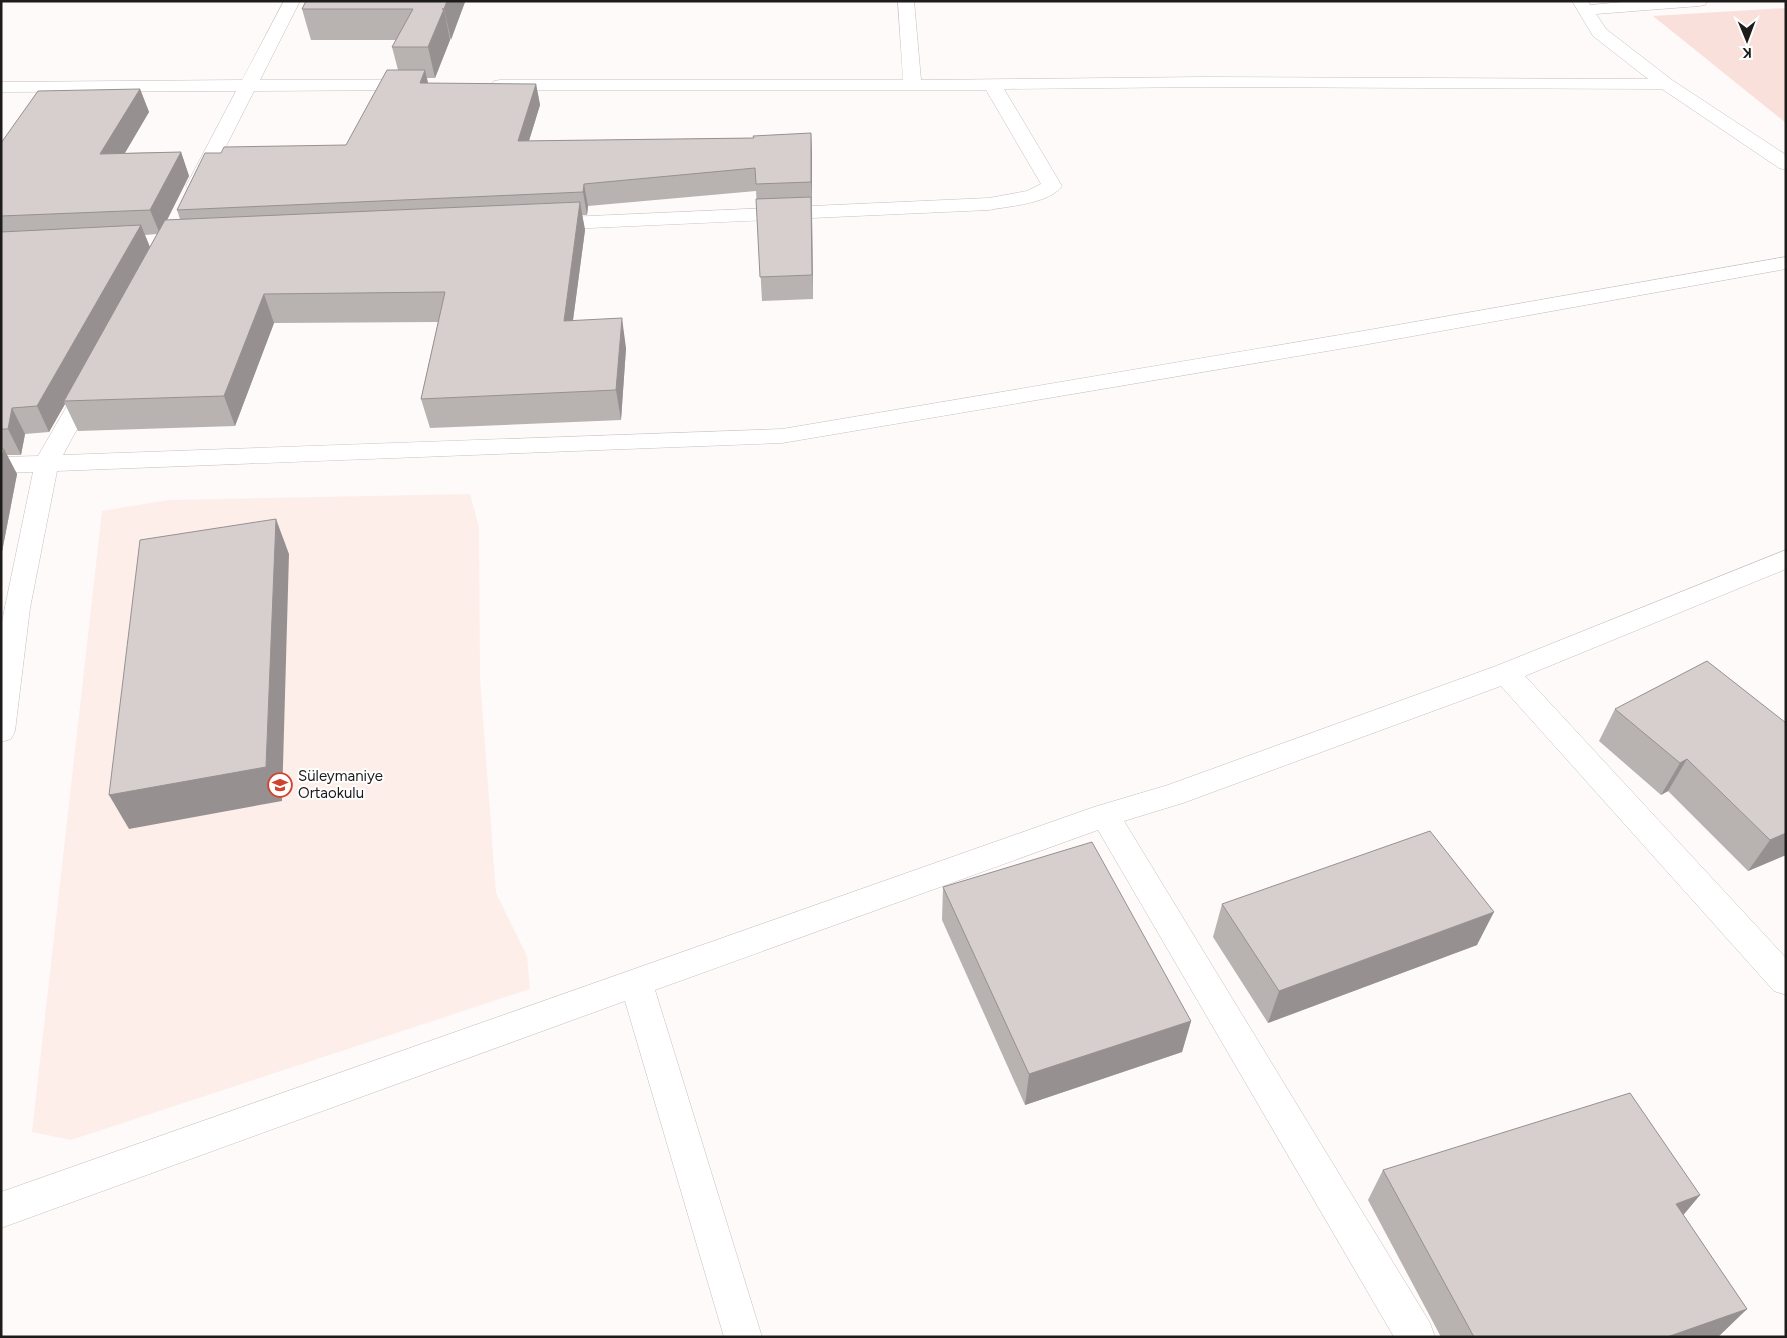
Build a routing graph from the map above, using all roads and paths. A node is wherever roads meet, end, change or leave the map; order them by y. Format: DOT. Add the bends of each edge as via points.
graph roads {
  1 [pos="292,1"];
  2 [pos="906,1"];
  3 [pos="1699,1"];
  4 [pos="1582,6"];
  5 [pos="992,84"];
  6 [pos="1666,84"];
  7 [pos="247,85"];
  8 [pos="436,85"];
  9 [pos="485,85"];
  10 [pos="912,85"];
  11 [pos="1,88"];
  12 [pos="1786,164"];
  13 [pos="186,207"];
  14 [pos="524,225"];
  15 [pos="1786,263"];
  16 [pos="99,369"];
  17 [pos="47,462"];
  18 [pos="1,465"];
  19 [pos="1786,559"];
  20 [pos="1506,673"];
  21 [pos="1,731"];
  22 [pos="1105,816"];
  23 [pos="1786,981"];
  24 [pos="636,982"];
  25 [pos="1,1210"];
  26 [pos="743,1337"];
  27 [pos="1416,1337"];
  1 -- 7 [label="street"];
  2 -- 10 [label="street"];
  3 -- 4 [label="street"];
  4 -- 6 [label="street" via="1600,32"];
  5 -- 6 [label="street"];
  5 -- 10 [label="street"];
  5 -- 14 [label="street" via="1052,186 1033,196 988,204"];
  6 -- 12 [label="street"];
  7 -- 8 [label="street"];
  7 -- 11 [label="street"];
  7 -- 13 [label="street"];
  9 -- 10 [label="street"];
  15 -- 17 [label="street" via="782,436"];
  16 -- 17 [label="street"];
  17 -- 18 [label="street"];
  17 -- 21 [label="street" via="18,608"];
  19 -- 20 [label="street"];
  20 -- 22 [label="street" via="1174,795"];
  20 -- 23 [label="street"];
  22 -- 24 [label="street"];
  22 -- 27 [label="street"];
  24 -- 25 [label="street"];
  24 -- 26 [label="street"];
}
